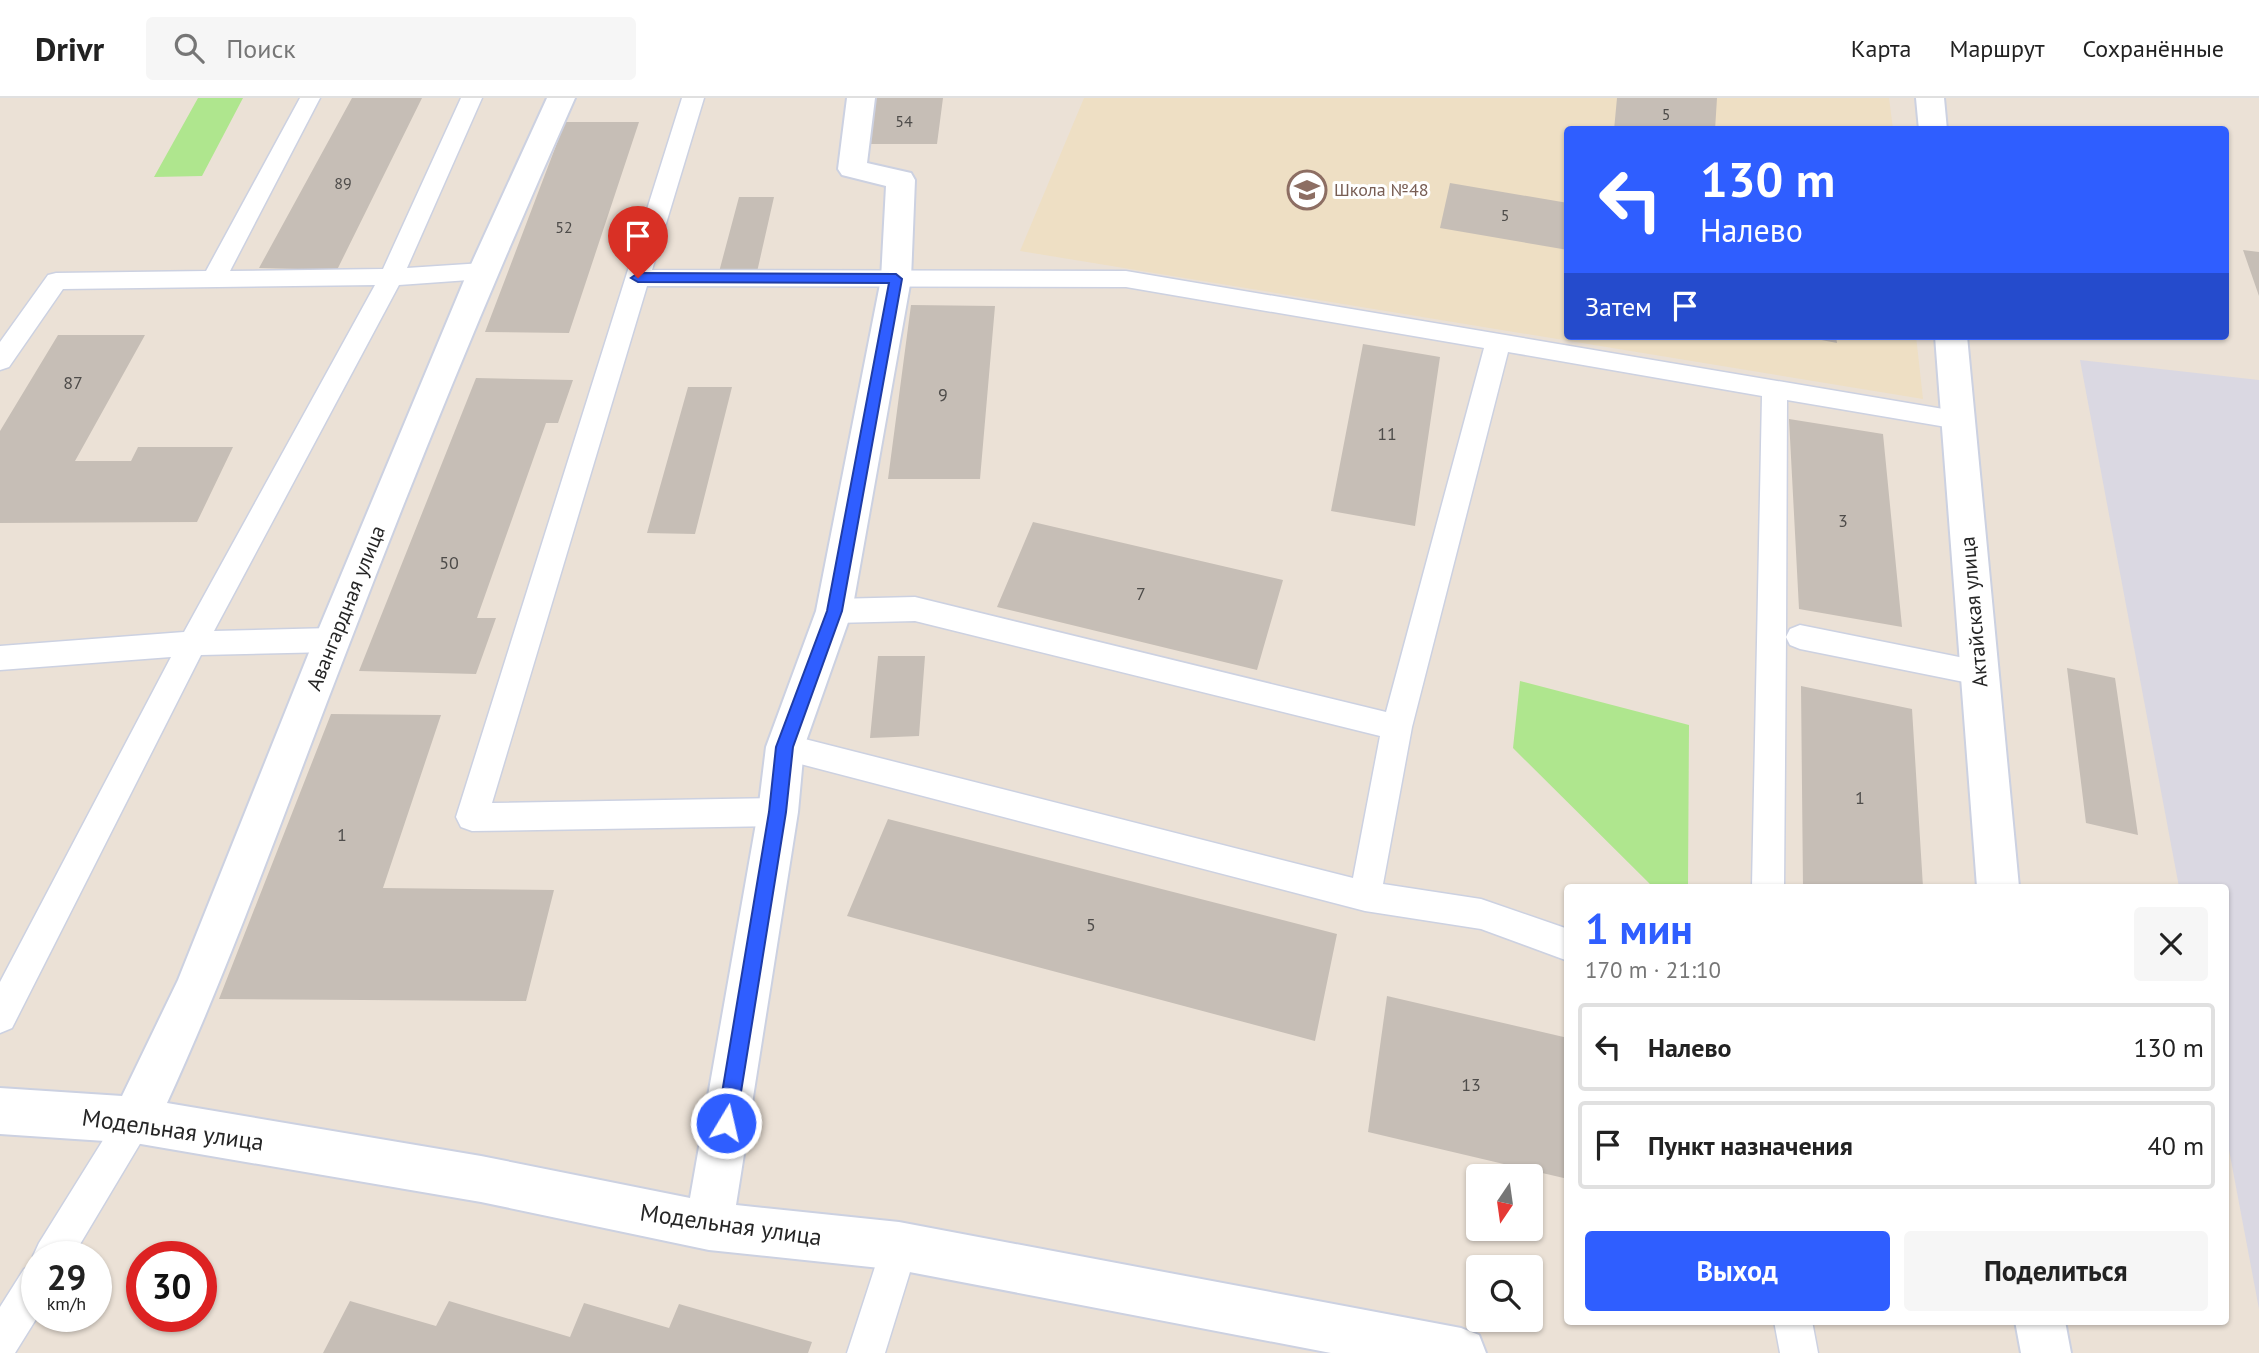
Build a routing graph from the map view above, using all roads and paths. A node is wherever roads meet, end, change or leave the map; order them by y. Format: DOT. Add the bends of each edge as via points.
graph roads {
  1 [pos="310,98"];
  2 [pos="471,98"];
  3 [pos="561,98"];
  4 [pos="693,98"];
  5 [pos="861,98"];
  6 [pos="1930,98"];
  7 [pos="1933,126"];
  8 [pos="483,271"];
  9 [pos="391,276"];
  10 [pos="214,278"];
  11 [pos="638,278"];
  12 [pos="896,279"];
  13 [pos="1951,340"];
  14 [pos="1498,342"];
  15 [pos="0,361"];
  16 [pos="1775,391"];
  17 [pos="1958,420"];
  18 [pos="834,611"];
  19 [pos="1800,637"];
  20 [pos="332,640"];
  21 [pos="193,643"];
  22 [pos="0,658"];
  23 [pos="1979,673"];
  24 [pos="1397,727"];
  25 [pos="785,747"];
  26 [pos="778,812"];
  27 [pos="1768,884"];
  28 [pos="1998,884"];
  29 [pos="1365,896"];
  30 [pos="1564,944"];
  31 [pos="0,1016"];
  32 [pos="0,1111"];
  33 [pos="135,1120"];
  34 [pos="709,1226"];
  35 [pos="61,1241"];
  36 [pos="899,1246"];
  37 [pos="21,1308"];
  38 [pos="1794,1325"];
  39 [pos="2041,1325"];
  40 [pos="0,1342"];
  41 [pos="866,1353"];
  42 [pos="1461,1353"];
  43 [pos="1799,1353"];
  44 [pos="2046,1353"];
  1 -- 10 [label="lane"];
  2 -- 9 [label="lane"];
  3 -- 8 [label="street, Авангардная улица"];
  4 -- 11 [label="lane"];
  5 -- 12 [label="street" via="852,169 901,180"];
  6 -- 7 [label="street"];
  8 -- 9 [label="lane"];
  8 -- 20 [label="street, Авангардная улица"];
  9 -- 10 [label="lane"];
  9 -- 21 [label="lane"];
  10 -- 15 [label="lane" via="56,281"];
  11 -- 12 [label="lane"];
  11 -- 26 [label="lane" via="472,817"];
  12 -- 14 [label="lane" via="1126,279"];
  12 -- 18 [label="street"];
  13 -- 17 [label="street, Актайская улица"];
  14 -- 16 [label="lane"];
  14 -- 24 [label="lane"];
  16 -- 17 [label="lane"];
  16 -- 27 [label="lane"];
  17 -- 23 [label="street, Актайская улица"];
  18 -- 24 [label="lane" via="915,609"];
  18 -- 25 [label="street"];
  19 -- 23 [label="lane"];
  20 -- 21 [label="lane"];
  20 -- 33 [label="street, Авангардная улица" via="196,990"];
  21 -- 22 [label="lane"];
  21 -- 31 [label="lane"];
  23 -- 28 [label="street, Актайская улица"];
  24 -- 29 [label="lane"];
  25 -- 26 [label="street"];
  25 -- 29 [label="lane"];
  26 -- 34 [label="street"];
  29 -- 30 [label="lane" via="1480,914"];
  32 -- 33 [label="street, Модельная улица"];
  33 -- 34 [label="street, Модельная улица" via="481,1179"];
  33 -- 35 [label="lane"];
  34 -- 36 [label="street, Модельная улица"];
  36 -- 41 [label="lane"];
  36 -- 42 [label="street, Модельная улица"];
  37 -- 40 [label="lane"];
  38 -- 43 [label="lane"];
  39 -- 44 [label="street"];
}
